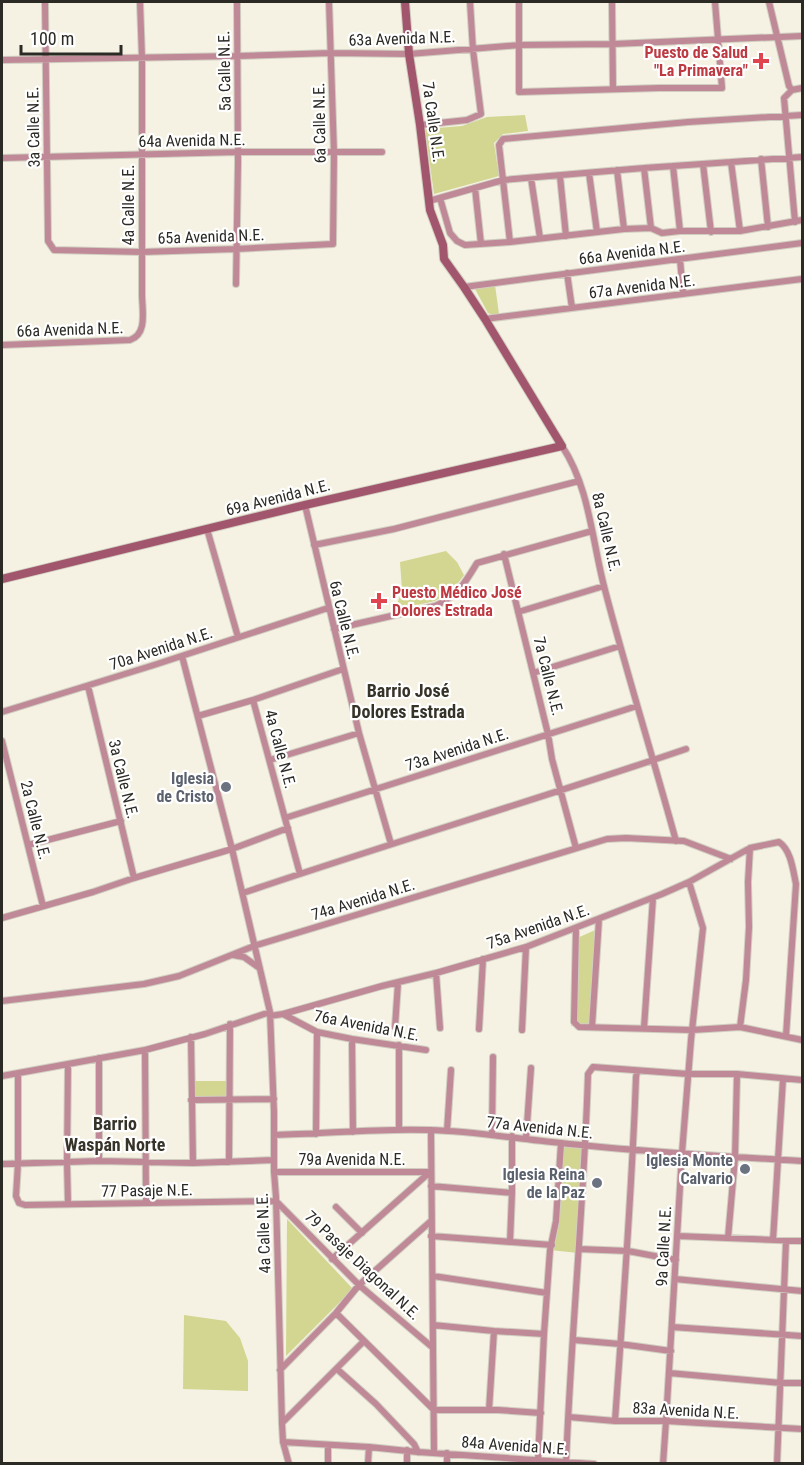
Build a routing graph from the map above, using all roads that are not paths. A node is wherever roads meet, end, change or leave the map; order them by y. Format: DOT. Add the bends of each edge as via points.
graph roads {
  1 [pos="45,2"];
  2 [pos="140,2"];
  3 [pos="237,2"];
  4 [pos="329,2"];
  5 [pos="405,2"];
  6 [pos="470,2"];
  7 [pos="519,2"];
  8 [pos="612,2"];
  9 [pos="715,2"];
  10 [pos="769,2"];
  11 [pos="802,36"];
  12 [pos="778,37"];
  13 [pos="718,40"];
  14 [pos="613,44"];
  15 [pos="519,45"];
  16 [pos="473,50"];
  17 [pos="331,53"];
  18 [pos="409,54"];
  19 [pos="237,56"];
  20 [pos="142,58"];
  21 [pos="45,59"];
  22 [pos="2,60"];
  23 [pos="802,88"];
  24 [pos="613,89"];
  25 [pos="792,90"];
  26 [pos="802,115"];
  27 [pos="786,117"];
  28 [pos="420,125"];
  29 [pos="238,152"];
  30 [pos="382,152"];
  31 [pos="334,153"];
  32 [pos="142,155"];
  33 [pos="47,156"];
  34 [pos="802,157"];
  35 [pos="2,158"];
  36 [pos="790,158"];
  37 [pos="761,159"];
  38 [pos="731,162"];
  39 [pos="703,164"];
  40 [pos="673,166"];
  41 [pos="644,168"];
  42 [pos="617,170"];
  43 [pos="589,173"];
  44 [pos="560,176"];
  45 [pos="531,178"];
  46 [pos="503,180"];
  47 [pos="475,188"];
  48 [pos="440,198"];
  49 [pos="429,201"];
  50 [pos="802,220"];
  51 [pos="795,222"];
  52 [pos="768,227"];
  53 [pos="651,228"];
  54 [pos="624,229"];
  55 [pos="680,231"];
  56 [pos="740,231"];
  57 [pos="597,232"];
  58 [pos="711,232"];
  59 [pos="566,236"];
  60 [pos="540,238"];
  61 [pos="510,242"];
  62 [pos="802,243"];
  63 [pos="333,244"];
  64 [pos="481,244"];
  65 [pos="236,249"];
  66 [pos="54,250"];
  67 [pos="142,252"];
  68 [pos="444,259"];
  69 [pos="680,259"];
  70 [pos="567,273"];
  71 [pos="802,279"];
  72 [pos="236,284"];
  73 [pos="464,287"];
  74 [pos="683,294"];
  75 [pos="572,308"];
  76 [pos="485,319"];
  77 [pos="138,336"];
  78 [pos="2,345"];
  79 [pos="562,446"];
  80 [pos="579,481"];
  81 [pos="305,505"];
  82 [pos="207,529"];
  83 [pos="592,531"];
  84 [pos="314,545"];
  85 [pos="504,554"];
  86 [pos="2,579"];
  87 [pos="604,586"];
  88 [pos="328,608"];
  89 [pos="518,612"];
  90 [pos="334,630"];
  91 [pos="238,637"];
  92 [pos="620,646"];
  93 [pos="182,656"];
  94 [pos="343,669"];
  95 [pos="533,673"];
  96 [pos="88,686"];
  97 [pos="253,700"];
  98 [pos="637,706"];
  99 [pos="2,712"];
  100 [pos="198,716"];
  101 [pos="358,733"];
  102 [pos="548,734"];
  103 [pos="2,741"];
  104 [pos="686,749"];
  105 [pos="270,760"];
  106 [pos="653,760"];
  107 [pos="375,789"];
  108 [pos="560,791"];
  109 [pos="285,818"];
  110 [pos="121,821"];
  111 [pos="288,828"];
  112 [pos="676,841"];
  113 [pos="391,844"];
  114 [pos="28,845"];
  115 [pos="576,848"];
  116 [pos="750,848"];
  117 [pos="232,849"];
  118 [pos="731,859"];
  119 [pos="300,874"];
  120 [pos="134,878"];
  121 [pos="689,882"];
  122 [pos="243,894"];
  123 [pos="653,898"];
  124 [pos="43,906"];
  125 [pos="2,918"];
  126 [pos="599,919"];
  127 [pos="576,928"];
  128 [pos="255,946"];
  129 [pos="526,947"];
  130 [pos="233,955"];
  131 [pos="483,959"];
  132 [pos="260,969"];
  133 [pos="436,973"];
  134 [pos="398,982"];
  135 [pos="2,1000"];
  136 [pos="285,1013"];
  137 [pos="270,1014"];
  138 [pos="230,1024"];
  139 [pos="395,1027"];
  140 [pos="592,1027"];
  141 [pos="741,1027"];
  142 [pos="440,1028"];
  143 [pos="644,1028"];
  144 [pos="478,1029"];
  145 [pos="522,1030"];
  146 [pos="692,1030"];
  147 [pos="317,1032"];
  148 [pos="786,1036"];
  149 [pos="191,1037"];
  150 [pos="352,1039"];
  151 [pos="802,1040"];
  152 [pos="399,1045"];
  153 [pos="145,1050"];
  154 [pos="426,1050"];
  155 [pos="493,1057"];
  156 [pos="99,1058"];
  157 [pos="68,1064"];
  158 [pos="531,1068"];
  159 [pos="451,1070"];
  160 [pos="637,1071"];
  161 [pos="18,1073"];
  162 [pos="688,1074"];
  163 [pos="737,1074"];
  164 [pos="2,1076"];
  165 [pos="783,1078"];
  166 [pos="802,1080"];
  167 [pos="274,1099"];
  168 [pos="230,1100"];
  169 [pos="191,1101"];
  170 [pos="399,1130"];
  171 [pos="431,1130"];
  172 [pos="447,1131"];
  173 [pos="353,1132"];
  174 [pos="316,1134"];
  175 [pos="274,1135"];
  176 [pos="492,1135"];
  177 [pos="512,1137"];
  178 [pos="526,1138"];
  179 [pos="561,1143"];
  180 [pos="586,1145"];
  181 [pos="633,1150"];
  182 [pos="682,1153"];
  183 [pos="735,1158"];
  184 [pos="777,1159"];
  185 [pos="274,1160"];
  186 [pos="99,1161"];
  187 [pos="802,1161"];
  188 [pos="67,1162"];
  189 [pos="146,1162"];
  190 [pos="229,1162"];
  191 [pos="18,1163"];
  192 [pos="193,1163"];
  193 [pos="2,1164"];
  194 [pos="274,1172"];
  195 [pos="431,1172"];
  196 [pos="431,1186"];
  197 [pos="512,1193"];
  198 [pos="276,1201"];
  199 [pos="147,1203"];
  200 [pos="68,1204"];
  201 [pos="336,1207"];
  202 [pos="431,1221"];
  203 [pos="362,1233"];
  204 [pos="431,1236"];
  205 [pos="678,1236"];
  206 [pos="728,1238"];
  207 [pos="772,1240"];
  208 [pos="786,1241"];
  209 [pos="802,1241"];
  210 [pos="510,1242"];
  211 [pos="552,1245"];
  212 [pos="579,1249"];
  213 [pos="628,1251"];
  214 [pos="332,1259"];
  215 [pos="676,1260"];
  216 [pos="433,1276"];
  217 [pos="675,1279"];
  218 [pos="359,1285"];
  219 [pos="785,1290"];
  220 [pos="802,1291"];
  221 [pos="547,1293"];
  222 [pos="336,1313"];
  223 [pos="434,1324"];
  224 [pos="672,1327"];
  225 [pos="494,1331"];
  226 [pos="783,1333"];
  227 [pos="544,1334"];
  228 [pos="802,1336"];
  229 [pos="573,1340"];
  230 [pos="364,1341"];
  231 [pos="620,1344"];
  232 [pos="432,1347"];
  233 [pos="671,1351"];
  234 [pos="337,1369"];
  235 [pos="280,1370"];
  236 [pos="669,1373"];
  237 [pos="781,1383"];
  238 [pos="802,1383"];
  239 [pos="434,1410"];
  240 [pos="489,1410"];
  241 [pos="541,1413"];
  242 [pos="569,1417"];
  243 [pos="615,1421"];
  244 [pos="666,1421"];
  245 [pos="282,1424"];
  246 [pos="779,1428"];
  247 [pos="802,1429"];
  248 [pos="283,1442"];
  249 [pos="328,1445"];
  250 [pos="369,1447"];
  251 [pos="407,1450"];
  252 [pos="418,1452"];
  253 [pos="434,1453"];
  254 [pos="447,1454"];
  255 [pos="488,1460"];
  256 [pos="538,1460"];
  257 [pos="526,1461"];
  258 [pos="566,1462"];
  259 [pos="592,1463"];
  260 [pos="289,1464"];
  261 [pos="328,1464"];
  262 [pos="368,1464"];
  263 [pos="407,1464"];
  264 [pos="447,1464"];
  265 [pos="663,1464"];
  266 [pos="777,1464"];
  1 -- 21 [label="street, 3a Calle N.E."];
  2 -- 20 [label="street, 4a Calle N.E."];
  3 -- 19 [label="street, 5a Calle N.E."];
  4 -- 17 [label="street, 6a Calle N.E."];
  5 -- 18 [label="street, 7a Calle N.E."];
  6 -- 16 [label="street"];
  7 -- 15 [label="street"];
  8 -- 14 [label="street"];
  9 -- 13 [label="street"];
  10 -- 12 [label="street"];
  11 -- 12 [label="street, 63a Avenida N.E."];
  12 -- 13 [label="street, 63a Avenida N.E."];
  12 -- 25 [label="street"];
  13 -- 14 [label="street, 63a Avenida N.E."];
  13 -- 24 [label="street" via="722,88"];
  14 -- 15 [label="street, 63a Avenida N.E."];
  14 -- 24 [label="street"];
  15 -- 16 [label="street, 63a Avenida N.E."];
  15 -- 24 [label="street" via="519,92"];
  16 -- 18 [label="street, 63a Avenida N.E."];
  16 -- 28 [label="street" via="481,114 466,120"];
  17 -- 18 [label="street, 63a Avenida N.E."];
  17 -- 19 [label="street, 63a Avenida N.E."];
  17 -- 31 [label="street, 6a Calle N.E."];
  18 -- 28 [label="street, 7a Calle N.E."];
  19 -- 20 [label="street, 63a Avenida N.E."];
  19 -- 29 [label="street, 5a Calle N.E."];
  20 -- 21 [label="street, 63a Avenida N.E."];
  20 -- 32 [label="street, 4a Calle N.E."];
  21 -- 22 [label="street, 63a Avenida N.E."];
  21 -- 33 [label="street, 3a Calle N.E."];
  23 -- 25 [label="street"];
  25 -- 27 [label="street" via="784,98"];
  26 -- 27 [label="street"];
  27 -- 36 [label="street"];
  27 -- 46 [label="street" via="503,139 499,145"];
  28 -- 49 [label="street, 7a Calle N.E."];
  29 -- 31 [label="street, 64a Avenida N.E."];
  29 -- 32 [label="street, 64a Avenida N.E."];
  29 -- 65 [label="street, 5a Calle N.E."];
  30 -- 31 [label="street, 64a Avenida N.E."];
  31 -- 63 [label="street, 6a Calle N.E."];
  32 -- 33 [label="street, 64a Avenida N.E."];
  32 -- 67 [label="street, 4a Calle N.E."];
  33 -- 35 [label="street, 64a Avenida N.E."];
  33 -- 66 [label="street, 3a Calle N.E." via="48,241"];
  34 -- 36 [label="street"];
  36 -- 37 [label="street"];
  36 -- 51 [label="street"];
  37 -- 38 [label="street"];
  37 -- 52 [label="street"];
  38 -- 39 [label="street"];
  38 -- 56 [label="street"];
  39 -- 40 [label="street"];
  39 -- 58 [label="street"];
  40 -- 41 [label="street"];
  40 -- 55 [label="street"];
  41 -- 42 [label="street"];
  41 -- 53 [label="street"];
  42 -- 43 [label="street"];
  42 -- 54 [label="street"];
  43 -- 44 [label="street"];
  43 -- 57 [label="street"];
  44 -- 45 [label="street"];
  44 -- 59 [label="street"];
  45 -- 46 [label="street"];
  45 -- 60 [label="street"];
  46 -- 47 [label="street"];
  46 -- 61 [label="street"];
  47 -- 48 [label="street"];
  47 -- 64 [label="street"];
  48 -- 49 [label="street"];
  48 -- 64 [label="street" via="450,233 457,241"];
  49 -- 68 [label="street, 7a Calle N.E."];
  50 -- 51 [label="street"];
  51 -- 52 [label="street"];
  52 -- 56 [label="street"];
  53 -- 54 [label="street"];
  53 -- 55 [label="street" via="662,233"];
  54 -- 57 [label="street"];
  55 -- 58 [label="street"];
  56 -- 58 [label="street"];
  57 -- 59 [label="street"];
  59 -- 60 [label="street"];
  60 -- 61 [label="street"];
  61 -- 64 [label="street"];
  62 -- 69 [label="street, 66a Avenida N.E."];
  63 -- 65 [label="street, 65a Avenida N.E."];
  65 -- 67 [label="street, 65a Avenida N.E."];
  65 -- 72 [label="street, 5a Calle N.E."];
  66 -- 67 [label="street, 65a Avenida N.E."];
  67 -- 77 [label="street, 4a Calle N.E." via="142,327"];
  68 -- 73 [label="street, 8a Calle N.E."];
  69 -- 70 [label="street, 66a Avenida N.E."];
  69 -- 74 [label="street"];
  70 -- 73 [label="street, 66a Avenida N.E."];
  70 -- 75 [label="street"];
  71 -- 74 [label="street, 67a Avenida N.E."];
  73 -- 76 [label="street, 8a Calle N.E."];
  74 -- 75 [label="street, 67a Avenida N.E."];
  75 -- 76 [label="street, 67a Avenida N.E."];
  76 -- 79 [label="street, 8a Calle N.E."];
  77 -- 78 [label="street, 66a Avenida N.E." via="130,340"];
  79 -- 80 [label="street, 8a Calle N.E."];
  79 -- 81 [label="street, 69a Avenida N.E."];
  80 -- 83 [label="street, 8a Calle N.E."];
  80 -- 84 [label="street" via="394,529"];
  81 -- 82 [label="street, 69a Avenida N.E."];
  81 -- 84 [label="street, 6a Calle N.E."];
  82 -- 86 [label="street, 69a Avenida N.E."];
  82 -- 91 [label="street"];
  83 -- 85 [label="street"];
  83 -- 87 [label="street, 8a Calle N.E."];
  84 -- 88 [label="street, 6a Calle N.E."];
  85 -- 89 [label="street, 7a Calle N.E."];
  85 -- 90 [label="street" via="477,563 447,601"];
  87 -- 89 [label="street"];
  87 -- 92 [label="street, 8a Calle N.E."];
  88 -- 90 [label="street, 6a Calle N.E."];
  88 -- 91 [label="street, 70a Avenida N.E."];
  89 -- 95 [label="street, 7a Calle N.E."];
  90 -- 94 [label="street, 6a Calle N.E."];
  91 -- 93 [label="street, 70a Avenida N.E."];
  92 -- 95 [label="street"];
  92 -- 98 [label="street, 8a Calle N.E."];
  93 -- 96 [label="street, 70a Avenida N.E."];
  93 -- 100 [label="street, 4a Calle N.E."];
  94 -- 97 [label="street"];
  94 -- 101 [label="street, 6a Calle N.E."];
  95 -- 102 [label="street, 7a Calle N.E."];
  96 -- 99 [label="street, 70a Avenida N.E."];
  96 -- 110 [label="street, 3a Calle N.E."];
  97 -- 100 [label="street"];
  97 -- 105 [label="street, 4a Calle N.E."];
  98 -- 102 [label="street, 73a Avenida N.E."];
  98 -- 106 [label="street, 8a Calle N.E."];
  100 -- 117 [label="street, 4a Calle N.E."];
  101 -- 105 [label="street"];
  101 -- 107 [label="street, 6a Calle N.E."];
  102 -- 107 [label="street, 73a Avenida N.E."];
  102 -- 108 [label="street"];
  103 -- 114 [label="street, 2a Calle N.E."];
  104 -- 106 [label="street"];
  105 -- 109 [label="street, 4a Calle N.E."];
  106 -- 108 [label="street"];
  106 -- 112 [label="street, 8a Calle N.E."];
  107 -- 109 [label="street, 73a Avenida N.E."];
  107 -- 113 [label="street, 6a Calle N.E."];
  108 -- 113 [label="street"];
  108 -- 115 [label="street"];
  109 -- 111 [label="street, 4a Calle N.E."];
  110 -- 114 [label="street"];
  110 -- 120 [label="street, 3a Calle N.E."];
  111 -- 117 [label="street"];
  111 -- 119 [label="street, 4a Calle N.E."];
  112 -- 115 [label="street, 74a Avenida N.E." via="607,838"];
  112 -- 118 [label="street, 74a Avenida N.E."];
  113 -- 119 [label="street"];
  114 -- 124 [label="street, 2a Calle N.E."];
  115 -- 128 [label="street, 74a Avenida N.E."];
  116 -- 118 [label="street, 75a Avenida N.E."];
  116 -- 141 [label="street"];
  116 -- 148 [label="street, 75a Avenida N.E." via="782,843 793,867 796,884"];
  117 -- 120 [label="street"];
  117 -- 122 [label="street, 4a Calle N.E."];
  118 -- 121 [label="street, 75a Avenida N.E."];
  119 -- 122 [label="street"];
  120 -- 124 [label="street"];
  121 -- 123 [label="street, 75a Avenida N.E."];
  121 -- 146 [label="street, 9a Calle N.E." via="703,928"];
  122 -- 128 [label="street, 4a Calle N.E."];
  123 -- 126 [label="street, 75a Avenida N.E."];
  123 -- 143 [label="street"];
  124 -- 125 [label="street"];
  126 -- 127 [label="street, 75a Avenida N.E."];
  126 -- 140 [label="street"];
  127 -- 129 [label="street, 75a Avenida N.E."];
  127 -- 140 [label="street" via="574,1022 579,1027"];
  128 -- 130 [label="street, 74a Avenida N.E."];
  128 -- 132 [label="street, 4a Calle N.E."];
  129 -- 131 [label="street, 75a Avenida N.E."];
  129 -- 145 [label="street"];
  130 -- 132 [label="street" via="244,957"];
  130 -- 135 [label="street, 74a Avenida N.E." via="179,976 144,984"];
  131 -- 133 [label="street, 75a Avenida N.E."];
  131 -- 144 [label="street"];
  132 -- 137 [label="street, 4a Calle N.E."];
  133 -- 134 [label="street, 75a Avenida N.E."];
  133 -- 142 [label="street"];
  134 -- 136 [label="street, 75a Avenida N.E."];
  134 -- 139 [label="street"];
  136 -- 137 [label="street"];
  136 -- 147 [label="street, 76a Avenida N.E."];
  137 -- 138 [label="street"];
  137 -- 167 [label="street, 4a Calle N.E."];
  138 -- 149 [label="street"];
  138 -- 168 [label="street"];
  140 -- 143 [label="street"];
  141 -- 146 [label="street"];
  141 -- 148 [label="street"];
  143 -- 146 [label="street"];
  146 -- 162 [label="street, 9a Calle N.E."];
  147 -- 150 [label="street, 76a Avenida N.E."];
  147 -- 174 [label="street"];
  148 -- 151 [label="street"];
  149 -- 153 [label="street"];
  149 -- 169 [label="street"];
  150 -- 152 [label="street, 76a Avenida N.E."];
  150 -- 173 [label="street"];
  152 -- 154 [label="street, 76a Avenida N.E."];
  152 -- 170 [label="street"];
  153 -- 156 [label="street"];
  153 -- 189 [label="street"];
  155 -- 176 [label="street"];
  156 -- 157 [label="street"];
  156 -- 186 [label="street"];
  157 -- 161 [label="street"];
  157 -- 188 [label="street"];
  158 -- 178 [label="street"];
  159 -- 172 [label="street"];
  160 -- 162 [label="street"];
  160 -- 180 [label="street" via="591,1069"];
  160 -- 181 [label="street"];
  161 -- 164 [label="street"];
  161 -- 191 [label="street"];
  162 -- 163 [label="street"];
  162 -- 182 [label="street, 9a Calle N.E."];
  163 -- 165 [label="street"];
  163 -- 183 [label="street"];
  165 -- 166 [label="street"];
  165 -- 184 [label="street"];
  167 -- 168 [label="street"];
  167 -- 175 [label="street, 4a Calle N.E."];
  168 -- 169 [label="street"];
  168 -- 190 [label="street"];
  169 -- 192 [label="street"];
  170 -- 171 [label="street, 77a Avenida N.E."];
  170 -- 173 [label="street, 77a Avenida N.E."];
  171 -- 172 [label="street, 77a Avenida N.E."];
  171 -- 195 [label="street"];
  172 -- 176 [label="street, 77a Avenida N.E."];
  173 -- 174 [label="street, 77a Avenida N.E."];
  174 -- 175 [label="street, 77a Avenida N.E."];
  175 -- 185 [label="street, 4a Calle N.E."];
  176 -- 177 [label="street, 77a Avenida N.E."];
  177 -- 178 [label="street, 77a Avenida N.E."];
  177 -- 197 [label="street"];
  178 -- 179 [label="street, 77a Avenida N.E."];
  179 -- 180 [label="street, 77a Avenida N.E."];
  179 -- 211 [label="street"];
  180 -- 181 [label="street, 77a Avenida N.E."];
  180 -- 212 [label="street"];
  181 -- 182 [label="street, 77a Avenida N.E."];
  181 -- 213 [label="street"];
  182 -- 183 [label="street, 77a Avenida N.E."];
  182 -- 205 [label="street, 9a Calle N.E."];
  183 -- 184 [label="street, 77a Avenida N.E."];
  183 -- 206 [label="street"];
  184 -- 187 [label="street, 77a Avenida N.E."];
  184 -- 207 [label="street"];
  185 -- 190 [label="street"];
  185 -- 194 [label="street, 4a Calle N.E."];
  186 -- 188 [label="street"];
  186 -- 189 [label="street"];
  188 -- 191 [label="street"];
  188 -- 200 [label="street"];
  189 -- 192 [label="street"];
  189 -- 199 [label="street"];
  190 -- 192 [label="street"];
  191 -- 193 [label="street"];
  191 -- 200 [label="street, 77 Pasaje N.E." via="19,1203"];
  194 -- 195 [label="street, 79a Avenida N.E."];
  194 -- 198 [label="street, 4a Calle N.E."];
  195 -- 196 [label="street"];
  195 -- 203 [label="street"];
  196 -- 197 [label="street"];
  196 -- 202 [label="street"];
  197 -- 210 [label="street"];
  198 -- 199 [label="street, 77 Pasaje N.E."];
  198 -- 214 [label="street, 79 Pasaje Diagonal N.E."];
  198 -- 235 [label="street, 4a Calle N.E."];
  199 -- 200 [label="street, 77 Pasaje N.E."];
  201 -- 203 [label="street"];
  202 -- 204 [label="street"];
  202 -- 218 [label="street"];
  203 -- 214 [label="street"];
  204 -- 210 [label="street"];
  204 -- 216 [label="street"];
  205 -- 206 [label="street"];
  205 -- 215 [label="street, 9a Calle N.E."];
  206 -- 207 [label="street"];
  207 -- 208 [label="street"];
  208 -- 209 [label="street"];
  208 -- 219 [label="street"];
  210 -- 211 [label="street"];
  211 -- 221 [label="street"];
  212 -- 213 [label="street"];
  212 -- 229 [label="street"];
  213 -- 215 [label="street"];
  213 -- 231 [label="street"];
  214 -- 218 [label="street, 79 Pasaje Diagonal N.E."];
  215 -- 217 [label="street, 9a Calle N.E."];
  216 -- 221 [label="street"];
  216 -- 223 [label="street"];
  217 -- 219 [label="street"];
  217 -- 224 [label="street, 9a Calle N.E."];
  218 -- 222 [label="street"];
  218 -- 232 [label="street, 79 Pasaje Diagonal N.E."];
  219 -- 220 [label="street"];
  219 -- 226 [label="street"];
  221 -- 227 [label="street"];
  222 -- 230 [label="street"];
  222 -- 235 [label="street"];
  223 -- 225 [label="street"];
  223 -- 232 [label="street"];
  224 -- 226 [label="street"];
  224 -- 233 [label="street, 9a Calle N.E."];
  225 -- 227 [label="street"];
  225 -- 240 [label="street"];
  226 -- 228 [label="street"];
  226 -- 237 [label="street"];
  227 -- 241 [label="street"];
  229 -- 231 [label="street"];
  229 -- 242 [label="street"];
  230 -- 234 [label="street"];
  230 -- 239 [label="street"];
  231 -- 233 [label="street"];
  231 -- 243 [label="street"];
  232 -- 239 [label="street"];
  233 -- 236 [label="street, 9a Calle N.E."];
  234 -- 245 [label="street"];
  234 -- 252 [label="street" via="376,1404"];
  235 -- 245 [label="street, 4a Calle N.E."];
  236 -- 237 [label="street"];
  236 -- 244 [label="street, 9a Calle N.E."];
  237 -- 238 [label="street"];
  237 -- 246 [label="street"];
  239 -- 240 [label="street"];
  239 -- 253 [label="street"];
  240 -- 241 [label="street"];
  241 -- 256 [label="street"];
  242 -- 243 [label="street, 83a Avenida N.E."];
  242 -- 258 [label="street"];
  243 -- 244 [label="street, 83a Avenida N.E."];
  244 -- 246 [label="street, 83a Avenida N.E."];
  244 -- 265 [label="street, 9a Calle N.E."];
  245 -- 248 [label="street, 4a Calle N.E."];
  246 -- 247 [label="street, 83a Avenida N.E."];
  246 -- 266 [label="street"];
  248 -- 249 [label="street"];
  248 -- 260 [label="street, 4a Calle N.E."];
  249 -- 250 [label="street"];
  249 -- 261 [label="street"];
  250 -- 251 [label="street"];
  250 -- 262 [label="street"];
  251 -- 252 [label="street"];
  251 -- 263 [label="street"];
  252 -- 253 [label="street, 84a Avenida N.E."];
  253 -- 254 [label="street, 84a Avenida N.E."];
  254 -- 255 [label="street, 84a Avenida N.E."];
  254 -- 264 [label="street"];
  255 -- 257 [label="street, 84a Avenida N.E."];
  256 -- 257 [label="street, 84a Avenida N.E."];
  256 -- 258 [label="street, 84a Avenida N.E."];
  258 -- 259 [label="street, 84a Avenida N.E."];
}
